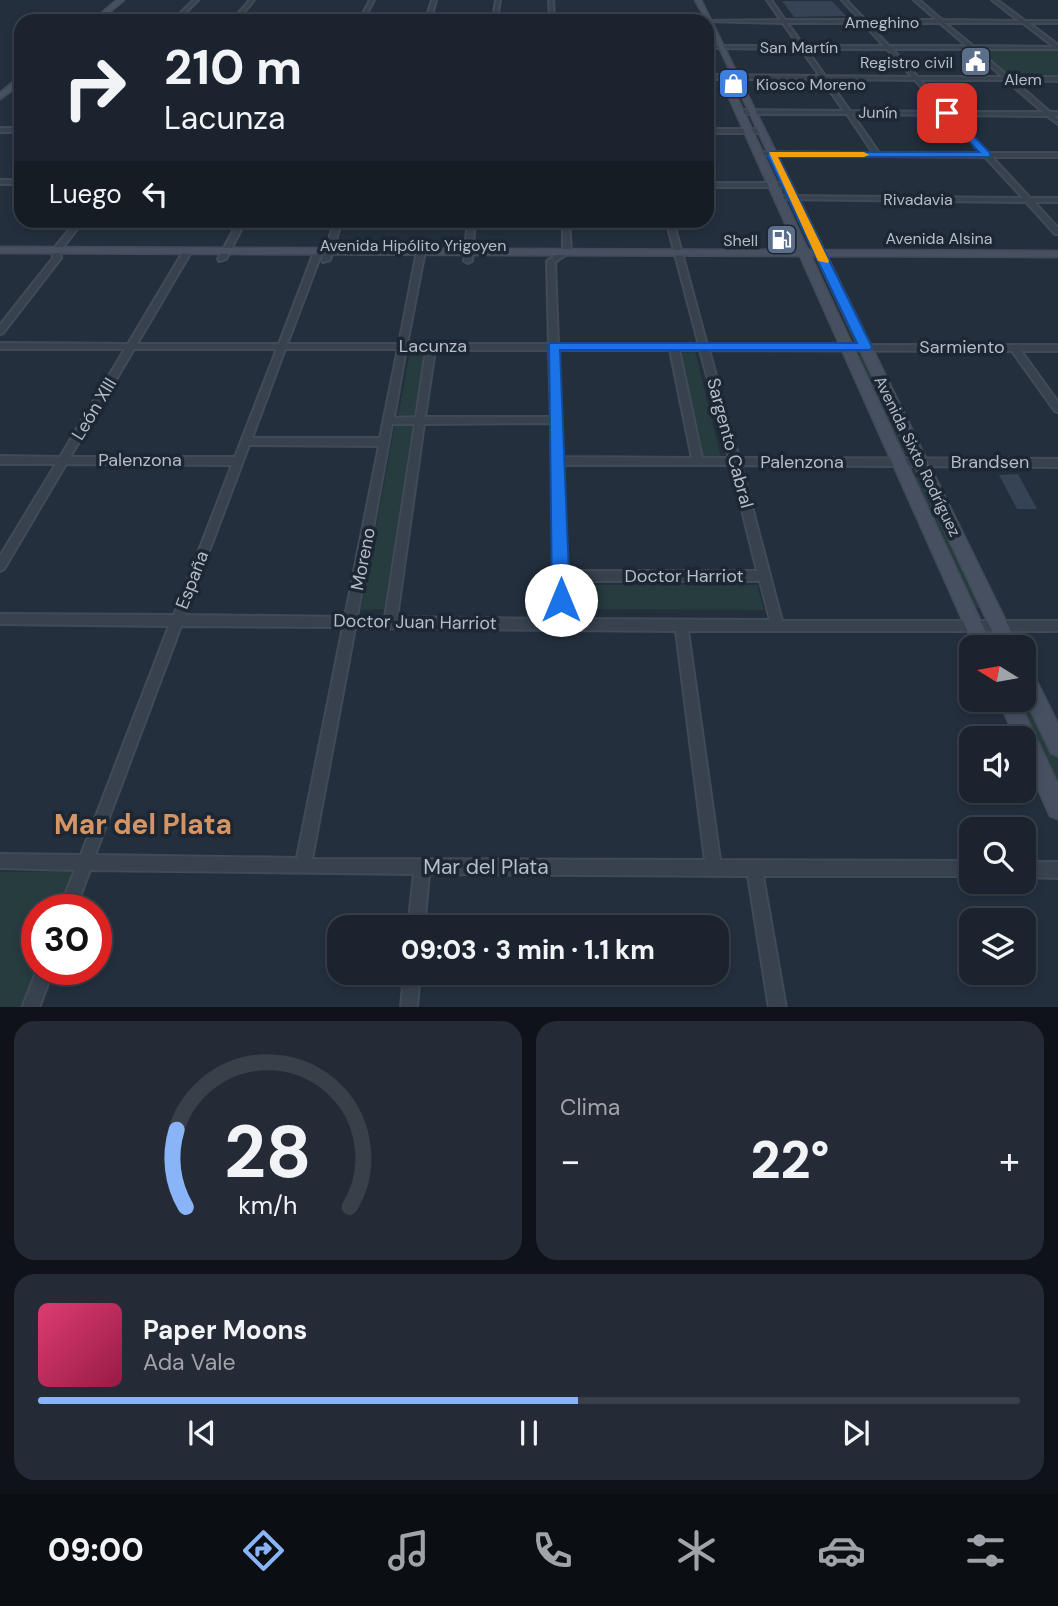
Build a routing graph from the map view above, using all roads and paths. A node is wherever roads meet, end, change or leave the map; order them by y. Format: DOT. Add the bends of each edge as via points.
graph roads {
  1 [pos="121,0"];
  2 [pos="196,0"];
  3 [pos="252,0"];
  4 [pos="769,0"];
  5 [pos="844,0"];
  6 [pos="916,0"];
  7 [pos="994,0"];
  8 [pos="104,14"];
  9 [pos="181,14"];
  10 [pos="240,14"];
  11 [pos="714,21"];
  12 [pos="785,22"];
  13 [pos="863,22"];
  14 [pos="941,22"];
  15 [pos="1025,22"];
  16 [pos="1058,22"];
  17 [pos="714,45"];
  18 [pos="803,47"];
  19 [pos="887,47"];
  20 [pos="969,47"];
  21 [pos="1058,48"];
  22 [pos="714,49"];
  23 [pos="714,53"];
  24 [pos="714,77"];
  25 [pos="723,77"];
  26 [pos="735,77"];
  27 [pos="823,78"];
  28 [pos="915,78"];
  29 [pos="1007,79"];
  30 [pos="1058,79"];
  31 [pos="14,86"];
  32 [pos="0,97"];
  33 [pos="739,112"];
  34 [pos="751,112"];
  35 [pos="848,112"];
  36 [pos="947,113"];
  37 [pos="1048,114"];
  38 [pos="1058,114"];
  39 [pos="1058,122"];
  40 [pos="714,131"];
  41 [pos="761,131"];
  42 [pos="748,132"];
  43 [pos="759,154"];
  44 [pos="772,154"];
  45 [pos="878,155"];
  46 [pos="987,155"];
  47 [pos="1058,155"];
  48 [pos="714,185"];
  49 [pos="773,185"];
  50 [pos="786,185"];
  51 [pos="779,198"];
  52 [pos="793,198"];
  53 [pos="1027,200"];
  54 [pos="1058,200"];
  55 [pos="75,228"];
  56 [pos="239,228"];
  57 [pos="335,228"];
  58 [pos="471,228"];
  59 [pos="566,228"];
  60 [pos="670,228"];
  61 [pos="1058,232"];
  62 [pos="0,250"];
  63 [pos="566,251"];
  64 [pos="57,254"];
  65 [pos="1058,254"];
  66 [pos="185,255"];
  67 [pos="225,256"];
  68 [pos="321,256"];
  69 [pos="420,256"];
  70 [pos="469,256"];
  71 [pos="679,257"];
  72 [pos="0,258"];
  73 [pos="814,258"];
  74 [pos="958,259"];
  75 [pos="551,261"];
  76 [pos="1058,264"];
  77 [pos="0,331"];
  78 [pos="0,346"];
  79 [pos="131,346"];
  80 [pos="281,346"];
  81 [pos="403,346"];
  82 [pos="554,346"];
  83 [pos="674,346"];
  84 [pos="703,346"];
  85 [pos="431,347"];
  86 [pos="847,347"];
  87 [pos="866,347"];
  88 [pos="1014,348"];
  89 [pos="1058,348"];
  90 [pos="1058,409"];
  91 [pos="556,420"];
  92 [pos="389,421"];
  93 [pos="418,421"];
  94 [pos="245,441"];
  95 [pos="385,442"];
  96 [pos="0,460"];
  97 [pos="64,460"];
  98 [pos="237,461"];
  99 [pos="557,461"];
  100 [pos="698,461"];
  101 [pos="735,461"];
  102 [pos="900,462"];
  103 [pos="921,462"];
  104 [pos="1058,463"];
  105 [pos="0,566"];
  106 [pos="561,576"];
  107 [pos="765,576"];
  108 [pos="0,619"];
  109 [pos="176,620"];
  110 [pos="351,621"];
  111 [pos="390,622"];
  112 [pos="561,623"];
  113 [pos="681,624"];
  114 [pos="999,625"];
  115 [pos="777,626"];
  116 [pos="1058,626"];
  117 [pos="974,627"];
  118 [pos="978,635"];
  119 [pos="1004,635"];
  120 [pos="1036,701"];
  121 [pos="1014,712"];
  122 [pos="1058,746"];
  123 [pos="1058,808"];
  124 [pos="0,861"];
  125 [pos="85,862"];
  126 [pos="303,866"];
  127 [pos="422,866"];
  128 [pos="754,867"];
  129 [pos="714,868"];
  130 [pos="959,869"];
  131 [pos="1036,870"];
  132 [pos="1058,870"];
  133 [pos="73,894"];
  134 [pos="417,915"];
  135 [pos="39,985"];
  136 [pos="411,985"];
  137 [pos="30,1007"];
  138 [pos="409,1007"];
  139 [pos="778,1007"];
  1 -- 8 [label="main road"];
  2 -- 9 [label="street"];
  3 -- 10 [label="street"];
  4 -- 12 [label="street"];
  5 -- 13 [label="street"];
  6 -- 14 [label="street"];
  7 -- 15 [label="street"];
  11 -- 12 [label="street, Ameghino"];
  12 -- 13 [label="street, Ameghino"];
  12 -- 18 [label="street"];
  13 -- 14 [label="street, Ameghino"];
  13 -- 19 [label="street"];
  14 -- 15 [label="street, Ameghino"];
  14 -- 20 [label="street"];
  15 -- 16 [label="street, Ameghino"];
  15 -- 21 [label="street"];
  17 -- 18 [label="street, San Martín"];
  18 -- 19 [label="street, San Martín"];
  18 -- 27 [label="street"];
  19 -- 20 [label="street, San Martín"];
  19 -- 28 [label="street"];
  20 -- 21 [label="street, San Martín"];
  20 -- 29 [label="street"];
  22 -- 26 [label="main road, Avenida Sixto Rodríguez"];
  23 -- 25 [label="main road, Avenida Sixto Rodríguez"];
  24 -- 25 [label="street, Alem"];
  25 -- 26 [label="street, Alem"];
  25 -- 33 [label="main road, Avenida Sixto Rodríguez"];
  26 -- 27 [label="street, Alem"];
  26 -- 34 [label="main road, Avenida Sixto Rodríguez"];
  27 -- 28 [label="street, Alem"];
  27 -- 35 [label="street"];
  28 -- 29 [label="street, Alem"];
  28 -- 36 [label="street"];
  29 -- 30 [label="street, Alem"];
  29 -- 37 [label="street"];
  31 -- 32 [label="main road"];
  33 -- 34 [label="street, Junín"];
  33 -- 42 [label="main road, Avenida Sixto Rodríguez"];
  34 -- 35 [label="street, Junín"];
  34 -- 41 [label="main road, Avenida Sixto Rodríguez"];
  35 -- 36 [label="street, Junín"];
  35 -- 45 [label="street"];
  36 -- 37 [label="street, Junín"];
  36 -- 46 [label="street"];
  37 -- 38 [label="street, Junín"];
  37 -- 39 [label="street"];
  40 -- 42 [label="street"];
  41 -- 42 [label="street"];
  41 -- 44 [label="main road, Avenida Sixto Rodríguez"];
  42 -- 43 [label="main road, Avenida Sixto Rodríguez"];
  43 -- 44 [label="street"];
  43 -- 49 [label="main road, Avenida Sixto Rodríguez"];
  44 -- 45 [label="street"];
  44 -- 50 [label="main road, Avenida Sixto Rodríguez"];
  45 -- 46 [label="street"];
  46 -- 47 [label="street"];
  46 -- 53 [label="street"];
  48 -- 49 [label="street"];
  49 -- 50 [label="street"];
  49 -- 51 [label="main road, Avenida Sixto Rodríguez"];
  50 -- 52 [label="main road, Avenida Sixto Rodríguez"];
  51 -- 52 [label="street, Rivadavia"];
  51 -- 73 [label="main road, Avenida Sixto Rodríguez"];
  52 -- 53 [label="street, Rivadavia"];
  52 -- 73 [label="main road, Avenida Sixto Rodríguez"];
  53 -- 54 [label="street, Rivadavia"];
  53 -- 61 [label="street"];
  55 -- 64 [label="street"];
  56 -- 67 [label="street"];
  57 -- 68 [label="street, España"];
  58 -- 70 [label="street"];
  59 -- 63 [label="street"];
  60 -- 71 [label="street, Sargento Cabral"];
  62 -- 64 [label="main road, Avenida Hipólito Yrigoyen"];
  63 -- 70 [label="main road, Avenida Hipólito Yrigoyen"];
  63 -- 71 [label="main road, Avenida Hipólito Yrigoyen"];
  63 -- 75 [label="street"];
  64 -- 66 [label="main road, Avenida Hipólito Yrigoyen"];
  64 -- 72 [label="main road, Avenida Hipólito Yrigoyen"];
  64 -- 77 [label="street"];
  65 -- 74 [label="main road, Avenida Alsina"];
  66 -- 67 [label="main road, Avenida Hipólito Yrigoyen"];
  66 -- 79 [label="street, León XIII"];
  67 -- 68 [label="main road, Avenida Hipólito Yrigoyen"];
  68 -- 69 [label="main road, Avenida Hipólito Yrigoyen"];
  68 -- 80 [label="street, España"];
  69 -- 70 [label="main road, Avenida Hipólito Yrigoyen"];
  69 -- 81 [label="street, Moreno"];
  70 -- 75 [label="main road, Avenida Hipólito Yrigoyen"];
  71 -- 73 [label="main road, Avenida Hipólito Yrigoyen"];
  71 -- 75 [label="main road, Avenida Hipólito Yrigoyen"];
  71 -- 84 [label="street, Sargento Cabral"];
  73 -- 74 [label="main road, Avenida Alsina"];
  73 -- 86 [label="main road, Avenida Sixto Rodríguez"];
  73 -- 87 [label="main road, Avenida Sixto Rodríguez"];
  74 -- 76 [label="main road, Avenida Alsina"];
  75 -- 82 [label="street"];
  78 -- 79 [label="street, Lacunza"];
  79 -- 80 [label="street, Lacunza"];
  79 -- 97 [label="street, León XIII"];
  80 -- 81 [label="street, Lacunza"];
  80 -- 94 [label="street, España"];
  81 -- 85 [label="street, Lacunza"];
  81 -- 92 [label="street, Moreno"];
  82 -- 83 [label="street, Lacunza"];
  82 -- 85 [label="street, Lacunza"];
  82 -- 91 [label="street"];
  83 -- 84 [label="street, Lacunza"];
  83 -- 100 [label="street, Sargento Cabral"];
  84 -- 86 [label="street, Lacunza"];
  84 -- 101 [label="street, Sargento Cabral"];
  85 -- 93 [label="street, Moreno"];
  86 -- 87 [label="street, Lacunza"];
  86 -- 102 [label="main road, Avenida Sixto Rodríguez"];
  87 -- 88 [label="street, Sarmiento"];
  87 -- 103 [label="main road, Avenida Sixto Rodríguez"];
  88 -- 89 [label="street, Sarmiento"];
  88 -- 90 [label="street"];
  91 -- 93 [label="street"];
  91 -- 99 [label="street"];
  92 -- 93 [label="street"];
  92 -- 95 [label="street, Moreno"];
  93 -- 111 [label="street, Moreno"];
  94 -- 95 [label="street"];
  94 -- 98 [label="street, España"];
  95 -- 110 [label="street, Moreno"];
  96 -- 97 [label="street, Palenzona"];
  97 -- 98 [label="street, Palenzona"];
  97 -- 105 [label="street, León XIII"];
  98 -- 109 [label="street, España"];
  99 -- 100 [label="street, Palenzona"];
  99 -- 106 [label="street"];
  100 -- 101 [label="street, Palenzona"];
  101 -- 102 [label="street, Palenzona"];
  101 -- 107 [label="street, Sargento Cabral"];
  102 -- 103 [label="street, Palenzona"];
  102 -- 117 [label="main road, Avenida Sixto Rodríguez"];
  103 -- 104 [label="street, Brandsen"];
  103 -- 114 [label="main road, Avenida Sixto Rodríguez"];
  106 -- 107 [label="street, Doctor Harriot"];
  106 -- 112 [label="street"];
  107 -- 115 [label="street, Sargento Cabral"];
  108 -- 109 [label="street, Doctor Juan Harriot"];
  109 -- 110 [label="street, Doctor Juan Harriot"];
  109 -- 125 [label="street, España"];
  110 -- 111 [label="street, Doctor Juan Harriot"];
  110 -- 126 [label="street, Moreno"];
  111 -- 112 [label="street, Doctor Juan Harriot"];
  112 -- 113 [label="street, Doctor Juan Harriot"];
  113 -- 115 [label="street, Doctor Juan Harriot"];
  113 -- 129 [label="street"];
  114 -- 116 [label="street, Doctor Juan Harriot"];
  114 -- 117 [label="street, Doctor Juan Harriot"];
  114 -- 119 [label="main road, Avenida Sixto Rodríguez"];
  115 -- 117 [label="street, Doctor Juan Harriot"];
  117 -- 118 [label="main road, Avenida Sixto Rodríguez"];
  120 -- 122 [label="main road"];
  121 -- 123 [label="main road"];
  124 -- 125 [label="street, Mar del Plata"];
  125 -- 126 [label="street, Mar del Plata"];
  125 -- 133 [label="street, España"];
  126 -- 127 [label="street, Mar del Plata"];
  127 -- 129 [label="street, Mar del Plata"];
  127 -- 134 [label="street"];
  128 -- 129 [label="street, Mar del Plata"];
  128 -- 130 [label="street, Mar del Plata"];
  128 -- 139 [label="street"];
  131 -- 132 [label="street"];
  135 -- 137 [label="street"];
  136 -- 138 [label="street"];
}
